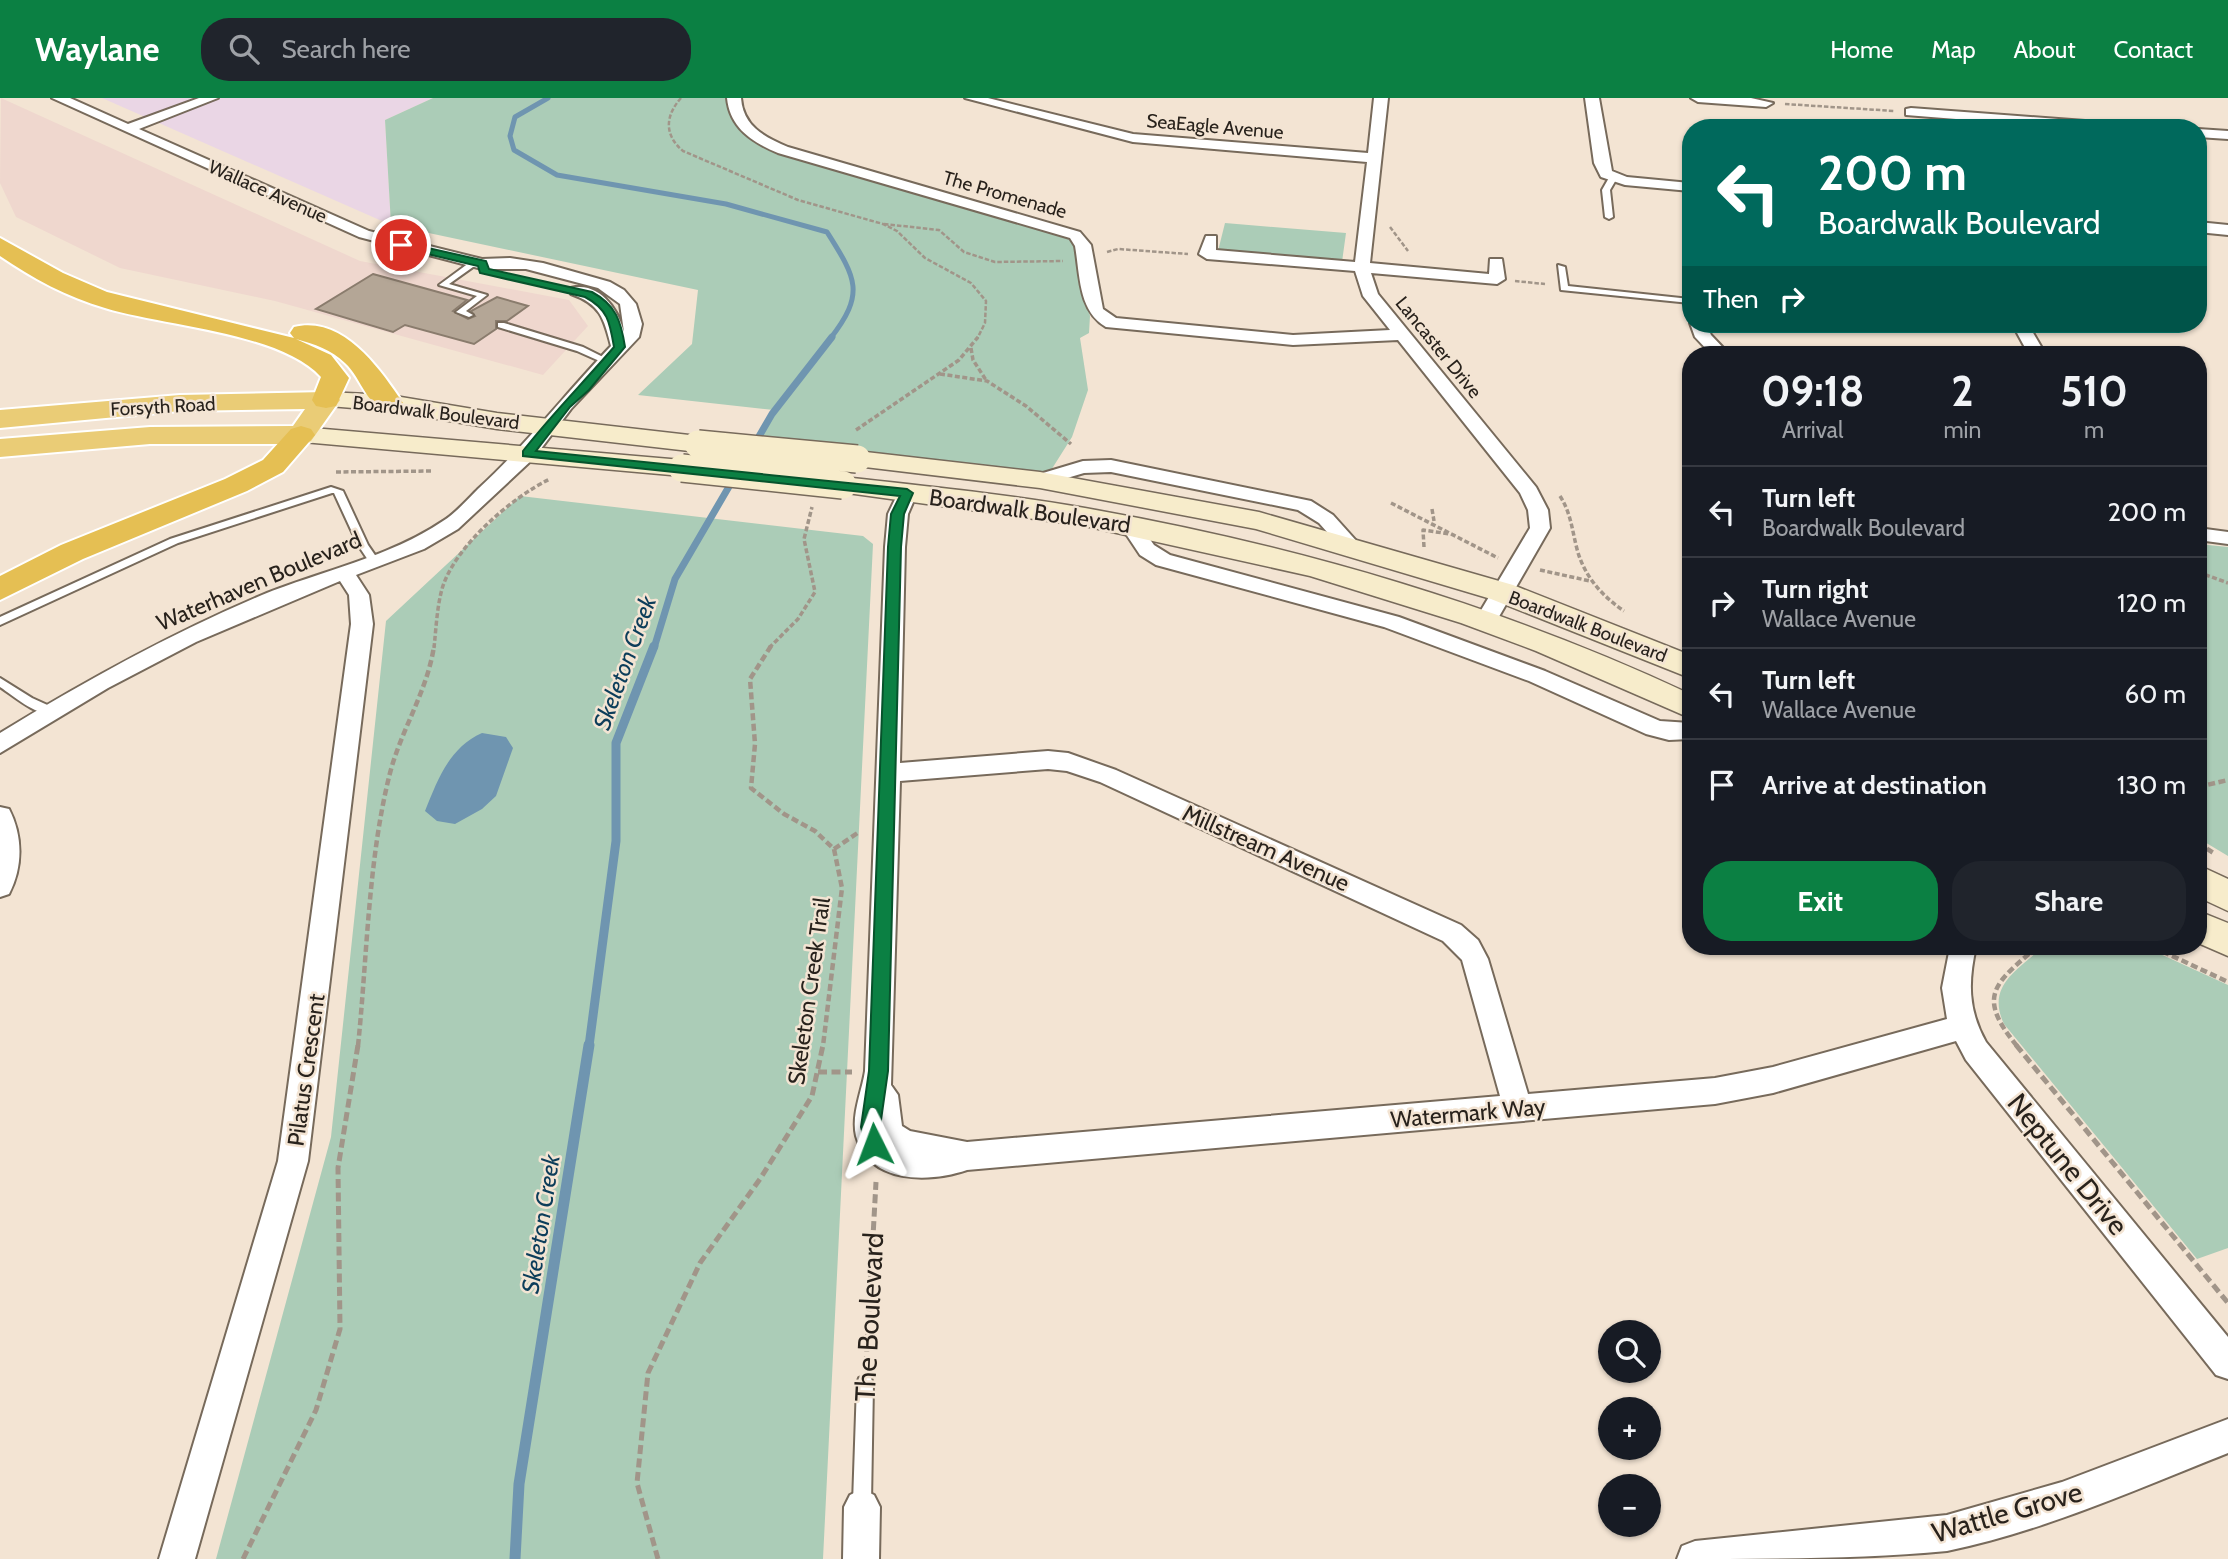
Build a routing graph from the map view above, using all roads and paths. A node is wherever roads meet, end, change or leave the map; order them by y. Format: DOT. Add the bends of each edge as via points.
graph roads {
  1 [pos="59,98"];
  2 [pos="211,98"];
  3 [pos="681,98"];
  4 [pos="734,98"];
  5 [pos="972,98"];
  6 [pos="1381,98"];
  7 [pos="1592,98"];
  8 [pos="1698,98"];
  9 [pos="1904,98"];
  10 [pos="1766,103"];
  11 [pos="1911,113"];
  12 [pos="1914,119"];
  13 [pos="1997,119"];
  14 [pos="129,128"];
  15 [pos="2207,134"];
  16 [pos="2228,135"];
  17 [pos="1375,158"];
  18 [pos="1612,178"];
  19 [pos="1682,186"];
  20 [pos="1609,217"];
  21 [pos="1388,219"];
  22 [pos="883,224"];
  23 [pos="2207,228"];
  24 [pos="2228,230"];
  25 [pos="0,245"];
  26 [pos="1209,246"];
  27 [pos="1102,253"];
  28 [pos="1086,258"];
  29 [pos="479,263"];
  30 [pos="1561,267"];
  31 [pos="1362,268"];
  32 [pos="1497,271"];
  33 [pos="1411,272"];
  34 [pos="1563,286"];
  35 [pos="1682,300"];
  36 [pos="469,315"];
  37 [pos="180,317"];
  38 [pos="501,325"];
  39 [pos="1401,335"];
  40 [pos="971,348"];
  41 [pos="607,361"];
  42 [pos="940,374"];
  43 [pos="986,381"];
  44 [pos="326,400"];
  45 [pos="389,403"];
  46 [pos="0,419"];
  47 [pos="550,426"];
  48 [pos="301,435"];
  49 [pos="1071,444"];
  50 [pos="854,447"];
  51 [pos="0,448"];
  52 [pos="527,454"];
  53 [pos="551,479"];
  54 [pos="1557,492"];
  55 [pos="907,493"];
  56 [pos="814,498"];
  57 [pos="1391,503"];
  58 [pos="1432,509"];
  59 [pos="1435,523"];
  60 [pos="1130,525"];
  61 [pos="1451,534"];
  62 [pos="2207,535"];
  63 [pos="2228,538"];
  64 [pos="374,561"];
  65 [pos="1518,562"];
  66 [pos="1424,567"];
  67 [pos="344,572"];
  68 [pos="2207,575"];
  69 [pos="1591,581"];
  70 [pos="2228,583"];
  71 [pos="0,589"];
  72 [pos="1502,592"];
  73 [pos="1629,614"];
  74 [pos="0,621"];
  75 [pos="1485,622"];
  76 [pos="1682,664"];
  77 [pos="0,682"];
  78 [pos="1682,703"];
  79 [pos="50,711"];
  80 [pos="1682,731"];
  81 [pos="0,744"];
  82 [pos="889,774"];
  83 [pos="2228,780"];
  84 [pos="2207,785"];
  85 [pos="0,817"];
  86 [pos="2209,869"];
  87 [pos="0,887"];
  88 [pos="2228,896"];
  89 [pos="2207,930"];
  90 [pos="2228,940"];
  91 [pos="1960,955"];
  92 [pos="2027,955"];
  93 [pos="2170,955"];
  94 [pos="2228,982"];
  95 [pos="1962,1027"];
  96 [pos="1518,1108"];
  97 [pos="891,1148"];
  98 [pos="2228,1303"];
  99 [pos="2228,1363"];
  100 [pos="865,1384"];
  101 [pos="2228,1436"];
  102 [pos="862,1507"];
  103 [pos="177,1559"];
  104 [pos="243,1559"];
  105 [pos="658,1559"];
  106 [pos="861,1559"];
  107 [pos="1695,1559"];
  1 -- 14 [label="street, Wallace Avenue"];
  2 -- 14 [label="street"];
  3 -- 22 [label="path" via="667,125 683,151 798,200"];
  4 -- 28 [label="street, The Promenade" via="739,121 770,145 1067,231 1081,240"];
  5 -- 17 [label="street, SeaEagle Avenue" via="1133,138"];
  6 -- 17 [label="street, Lancaster Drive"];
  7 -- 18 [label="street" via="1601,163"];
  8 -- 10 [label="street"];
  9 -- 11 [label="street"];
  10 -- 11 [label="path"];
  11 -- 12 [label="street"];
  11 -- 13 [label="street"];
  14 -- 29 [label="street, Wallace Avenue" via="364,234"];
  15 -- 16 [label="street"];
  17 -- 31 [label="street, Lancaster Drive"];
  18 -- 19 [label="street"];
  18 -- 20 [label="lane" via="1606,190"];
  21 -- 33 [label="path" via="1409,252"];
  22 -- 28 [label="path" via="939,230 975,258 1000,263"];
  22 -- 40 [label="path" via="925,258 982,294 987,308 985,323"];
  23 -- 24 [label="street"];
  25 -- 37 [label="highway" via="39,273 113,302"];
  26 -- 27 [label="path"];
  26 -- 31 [label="street"];
  28 -- 39 [label="street, The Promenade" via="1095,310 1112,323 1293,341"];
  29 -- 36 [label="lane" via="443,285 483,295 460,312"];
  29 -- 41 [label="street, Wallace Avenue" via="484,271 574,290 603,302 615,318 620,347"];
  30 -- 34 [label="lane"];
  31 -- 33 [label="street"];
  31 -- 39 [label="street, Lancaster Drive" via="1365,286"];
  32 -- 33 [label="street"];
  32 -- 34 [label="path"];
  34 -- 35 [label="lane"];
  37 -- 44 [label="highway" via="287,343 320,360 334,374"];
  37 -- 45 [label="highway" via="278,327 330,341 352,354 371,386"];
  38 -- 41 [label="lane"];
  39 -- 65 [label="street, Lancaster Drive" via="1535,501 1540,528"];
  40 -- 42 [label="path"];
  40 -- 43 [label="path" via="972,360"];
  41 -- 47 [label="street, Wallace Avenue"];
  42 -- 43 [label="path"];
  42 -- 50 [label="path" via="863,422"];
  43 -- 49 [label="path" via="1026,406"];
  44 -- 45 [label="main road, Boardwalk Boulevard"];
  44 -- 46 [label="highway, Forsyth Road" via="180,403"];
  44 -- 48 [label="highway"];
  45 -- 47 [label="main road, Boardwalk Boulevard"];
  47 -- 50 [label="main road, Boardwalk Boulevard, bridge" via="698,444"];
  47 -- 52 [label="street, Wallace Avenue"];
  48 -- 51 [label="highway, Forsyth Road" via="157,433"];
  48 -- 52 [label="main road, Boardwalk Boulevard"];
  48 -- 71 [label="highway" via="281,459 261,472 72,552"];
  50 -- 66 [label="main road, Boardwalk Boulevard" via="1204,509"];
  52 -- 55 [label="main road, Boardwalk Boulevard, bridge"];
  52 -- 64 [label="street, Waterhaven Boulevard" via="451,525"];
  53 -- 104 [label="path" via="529,489 474,538 452,565 442,589 430,673 390,775 377,850 357,1058 338,1168 340,1329 316,1410"];
  54 -- 69 [label="path" via="1573,516 1575,543"];
  55 -- 60 [label="main road, Boardwalk Boulevard"];
  55 -- 82 [label="street" via="898,514 895,547"];
  56 -- 105 [label="path, Skeleton Creek Trail" via="804,540 815,592 750,678 755,744 751,788 834,849 842,888 823,1045 812,1096 699,1263 648,1373 637,1483"];
  57 -- 59 [label="path"];
  58 -- 59 [label="path"];
  59 -- 61 [label="path"];
  60 -- 75 [label="main road, Boardwalk Boulevard" via="1341,576"];
  60 -- 80 [label="street" via="1147,550 1163,560 1391,622 1537,676 1654,728"];
  61 -- 65 [label="path" via="1480,550"];
  61 -- 66 [label="path" via="1423,530"];
  62 -- 63 [label="street"];
  64 -- 67 [label="street, Waterhaven Boulevard"];
  64 -- 74 [label="lane" via="338,491 331,490 174,541"];
  65 -- 69 [label="path"];
  65 -- 72 [label="street, Lancaster Drive"];
  66 -- 72 [label="main road, Boardwalk Boulevard"];
  67 -- 79 [label="street, Waterhaven Boulevard" via="188,637"];
  67 -- 103 [label="street, Pilatus Crescent" via="359,595 362,624 293,1160"];
  68 -- 70 [label="path"];
  69 -- 73 [label="path"];
  72 -- 75 [label="street, Lancaster Drive"];
  72 -- 76 [label="main road, Boardwalk Boulevard"];
  75 -- 78 [label="main road, Boardwalk Boulevard" via="1630,676"];
  77 -- 79 [label="lane"];
  79 -- 81 [label="street, Waterhaven Boulevard"];
  82 -- 96 [label="street, Millstream Avenue" via="1068,762 1443,928 1461,939 1475,960"];
  82 -- 97 [label="street" via="878,1082 870,1127 874,1144"];
  83 -- 84 [label="path"];
  85 -- 87 [label="street" via="8,851"];
  86 -- 88 [label="main road"];
  89 -- 90 [label="main road"];
  91 -- 95 [label="street, Neptune Drive" via="1955,997"];
  92 -- 98 [label="path" via="1995,989 1997,1022"];
  93 -- 94 [label="path"];
  95 -- 96 [label="street, Watermark Way" via="1742,1087"];
  95 -- 99 [label="street, Neptune Drive" via="1976,1051"];
  96 -- 97 [label="street, Watermark Way" via="968,1157 935,1166"];
  97 -- 100 [label="path, The Boulevard" via="874,1194"];
  100 -- 102 [label="lane, The Boulevard"];
  101 -- 107 [label="street, Wattle Grove" via="2062,1500 1947,1533"];
  102 -- 106 [label="street, The Boulevard"];
}
